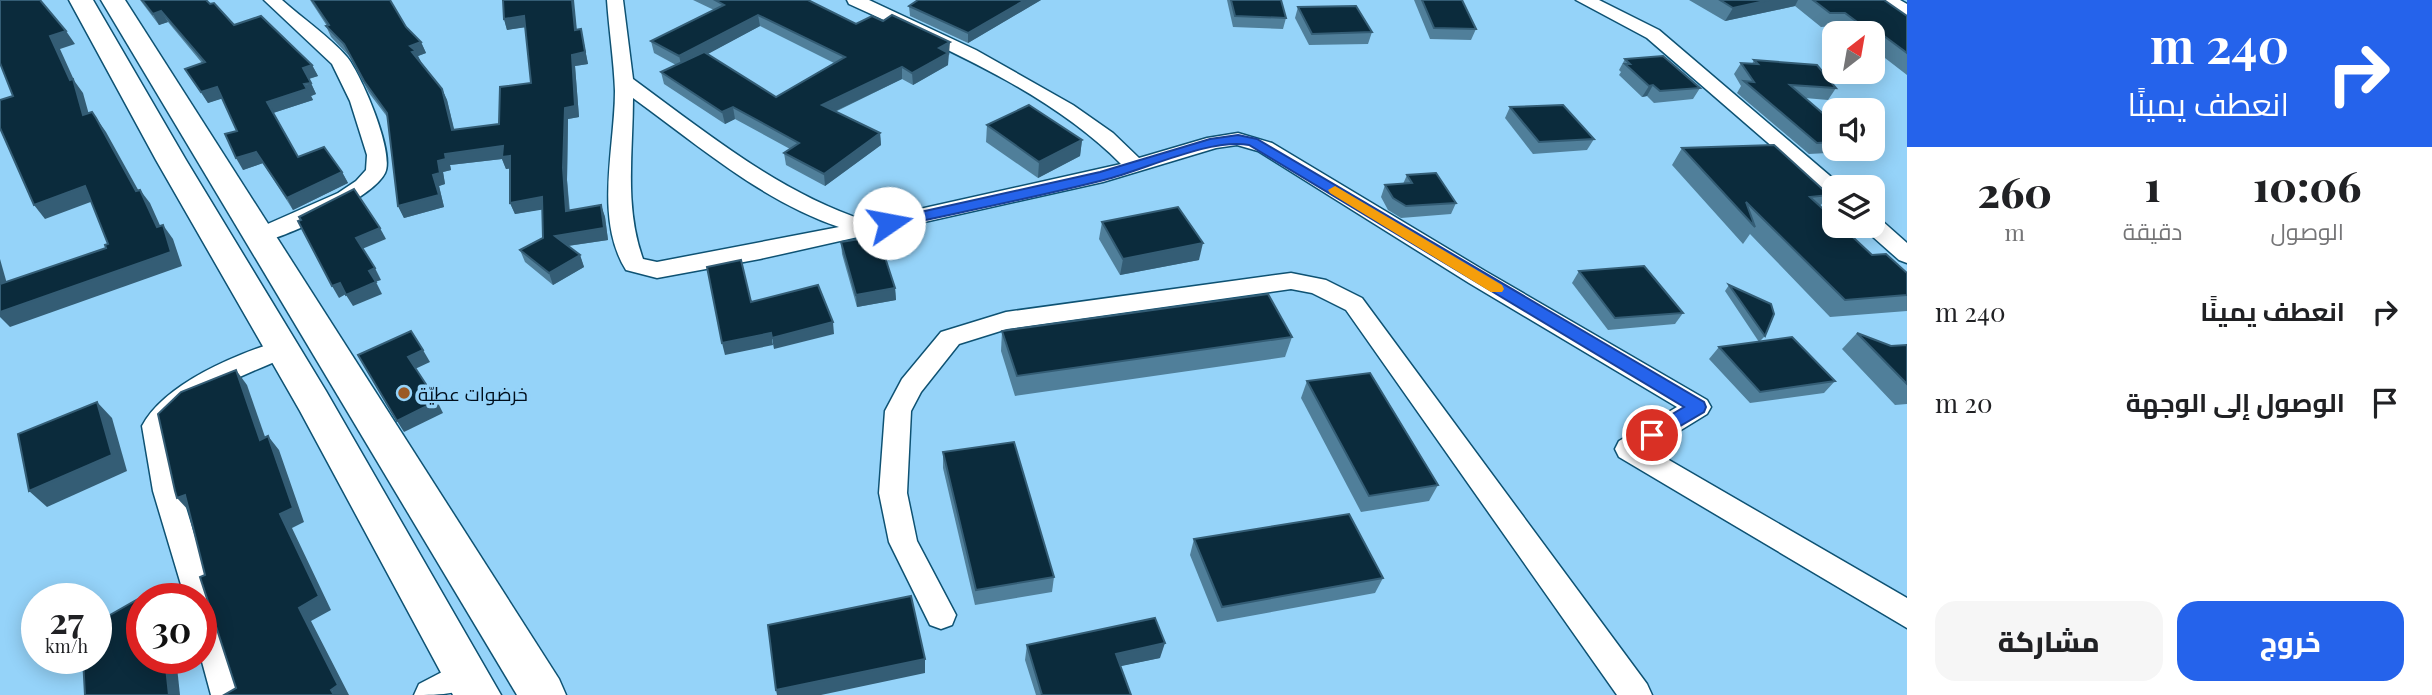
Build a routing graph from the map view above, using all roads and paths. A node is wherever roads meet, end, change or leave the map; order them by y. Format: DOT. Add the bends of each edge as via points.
graph roads {
  1 [pos="272,0"];
  2 [pos="615,0"];
  3 [pos="855,0"];
  4 [pos="1584,0"];
  5 [pos="1889,0"];
  6 [pos="108,1"];
  7 [pos="1907,12"];
  8 [pos="623,81"];
  9 [pos="1136,167"];
  10 [pos="1822,180"];
  11 [pos="864,229"];
  12 [pos="260,236"];
  13 [pos="1885,236"];
  14 [pos="1907,255"];
  15 [pos="282,349"];
  16 [pos="195,583"];
  17 [pos="1907,614"];
  18 [pos="941,615"];
  19 [pos="217,659"];
  20 [pos="472,685"];
  21 [pos="227,695"];
  22 [pos="430,695"];
  23 [pos="543,695"];
  24 [pos="1636,695"];
  1 -- 12 [label="street" via="340,61 360,101 377,155 376,172 363,186"];
  2 -- 8 [label="street"];
  3 -- 9 [label="street" via="970,54 1066,109 1106,137"];
  4 -- 10 [label="street" via="1653,34"];
  5 -- 7 [label="street"];
  6 -- 12 [label="street"];
  6 -- 15 [label="street"];
  8 -- 11 [label="street" via="810,208"];
  8 -- 11 [label="street" via="620,211 634,265 669,269"];
  9 -- 11 [label="street"];
  9 -- 17 [label="street" via="1228,140 1265,147 1698,407 1628,449"];
  12 -- 23 [label="street"];
  13 -- 14 [label="street"];
  15 -- 16 [label="street" via="190,393 168,408 155,426 167,491"];
  15 -- 20 [label="street"];
  18 -- 24 [label="street" via="903,542 894,493 898,411 911,386 950,338 1006,321 1291,281 1318,286 1354,304"];
  19 -- 21 [label="street"];
  20 -- 22 [label="street"];
}
